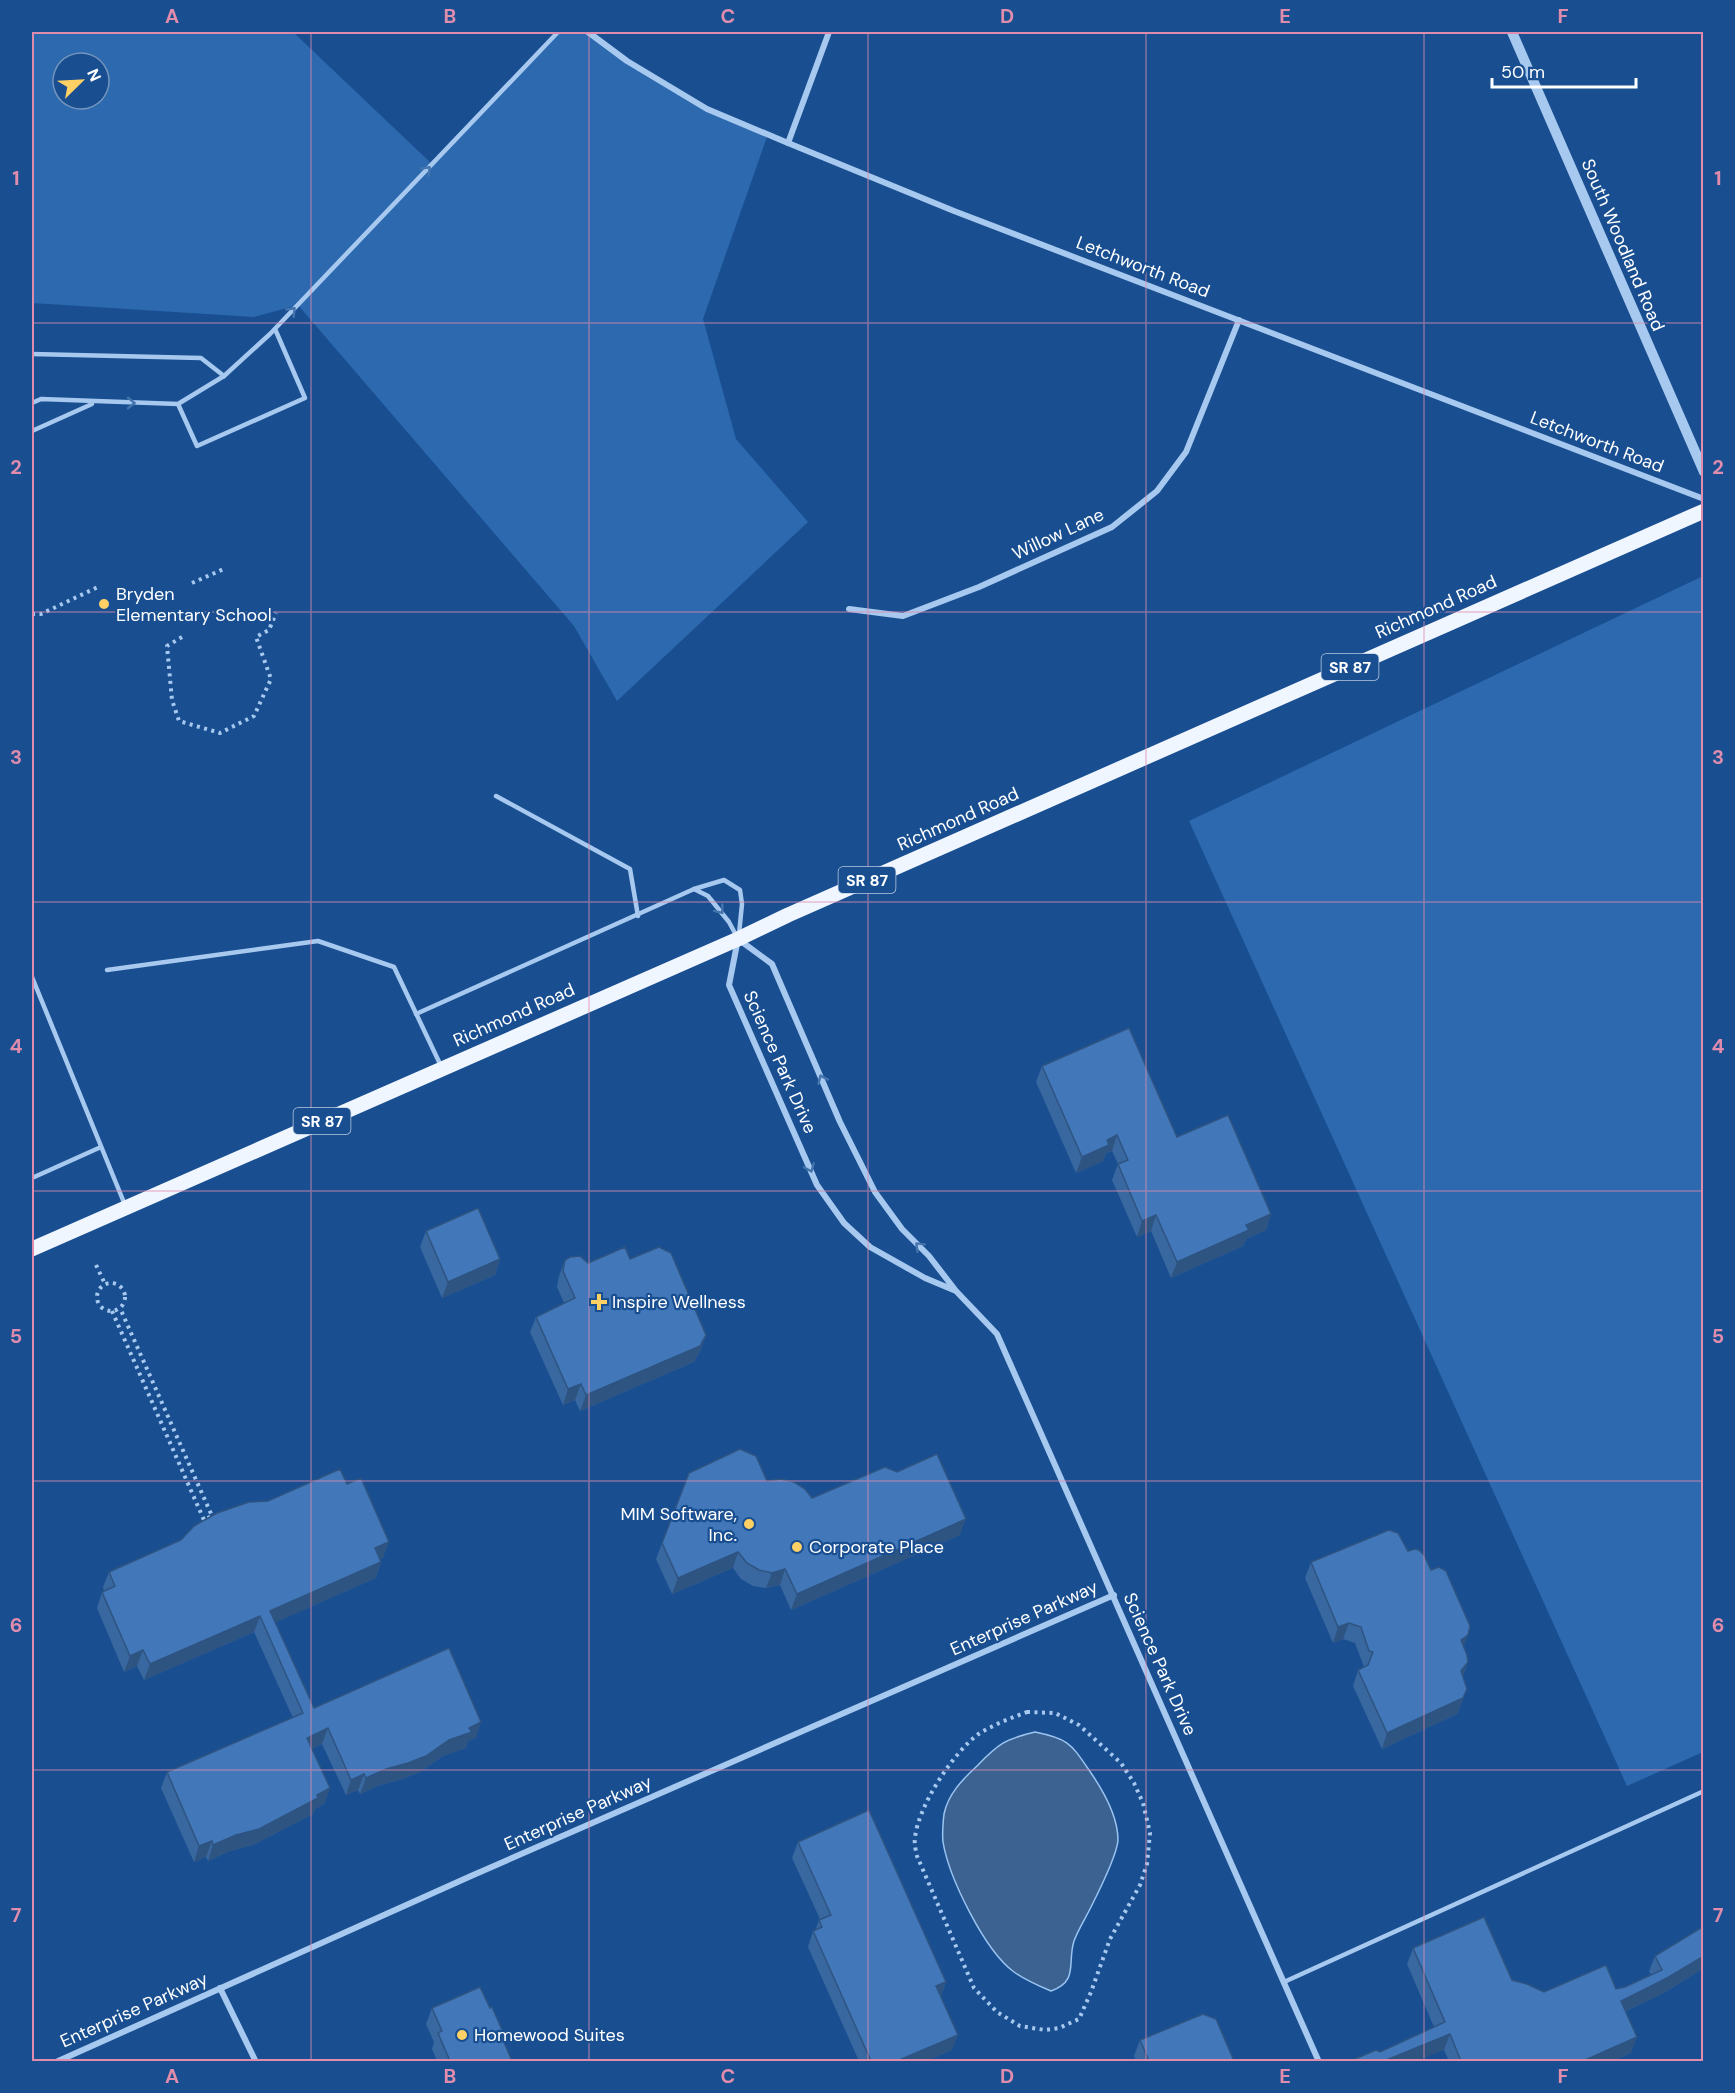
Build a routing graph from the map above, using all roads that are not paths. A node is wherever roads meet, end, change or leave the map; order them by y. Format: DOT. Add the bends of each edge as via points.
graph roads {
  1 [pos="558,32"];
  2 [pos="588,32"];
  3 [pos="829,32"];
  4 [pos="1512,32"];
  5 [pos="788,143"];
  6 [pos="1239,320"];
  7 [pos="275,329"];
  8 [pos="32,354"];
  9 [pos="224,376"];
  10 [pos="94,402"];
  11 [pos="32,404"];
  12 [pos="178,404"];
  13 [pos="32,431"];
  14 [pos="1704,472"];
  15 [pos="1704,499"];
  16 [pos="1704,511"];
  17 [pos="849,609"];
  18 [pos="496,796"];
  19 [pos="694,889"];
  20 [pos="638,916"];
  21 [pos="738,939"];
  22 [pos="107,970"];
  23 [pos="32,977"];
  24 [pos="416,1014"];
  25 [pos="442,1068"];
  26 [pos="101,1147"];
  27 [pos="32,1178"];
  28 [pos="126,1208"];
  29 [pos="32,1249"];
  30 [pos="956,1291"];
  31 [pos="1114,1595"];
  32 [pos="1704,1791"];
  33 [pos="1284,1982"];
  34 [pos="220,1988"];
  35 [pos="57,2061"];
  36 [pos="256,2061"];
  37 [pos="1319,2061"];
  7 -- 1 [label="lane, one-way"];
  2 -- 5 [label="street, Letchworth Road" via="706,109"];
  3 -- 5 [label="street"];
  4 -- 14 [label="street, South Woodland Road"];
  5 -- 6 [label="street, Letchworth Road"];
  6 -- 15 [label="street, Letchworth Road"];
  6 -- 17 [label="street, Willow Lane" via="1186,452 1157,491 1112,527 979,587 903,616"];
  7 -- 9 [label="lane"];
  7 -- 12 [label="lane" via="305,398 197,446"];
  8 -- 9 [label="lane" via="201,357"];
  9 -- 12 [label="lane"];
  10 -- 11 [label="lane" via="41,399"];
  10 -- 12 [label="lane, one-way"];
  10 -- 13 [label="lane"];
  16 -- 21 [label="main road, Richmond Road / SR 87"];
  18 -- 20 [label="lane" via="630,869"];
  19 -- 20 [label="lane"];
  19 -- 21 [label="lane, one-way" via="708,896"];
  19 -- 21 [label="lane" via="724,880 740,890"];
  20 -- 24 [label="lane"];
  21 -- 25 [label="main road, Richmond Road / SR 87"];
  30 -- 21 [label="street, Science Park Drive, one-way" via="875,1192 840,1122 772,964"];
  21 -- 30 [label="street, Science Park Drive, one-way" via="729,985 817,1185 844,1223 870,1247"];
  22 -- 24 [label="lane" via="318,941 394,967"];
  23 -- 26 [label="lane"];
  24 -- 25 [label="lane"];
  25 -- 28 [label="main road, Richmond Road / SR 87"];
  26 -- 27 [label="lane"];
  26 -- 28 [label="lane"];
  28 -- 29 [label="main road, Richmond Road / SR 87"];
  30 -- 31 [label="street, Science Park Drive" via="998,1334"];
  31 -- 33 [label="street, Science Park Drive"];
  31 -- 34 [label="street, Enterprise Parkway"];
  32 -- 33 [label="lane"];
  33 -- 37 [label="street, Science Park Drive"];
  34 -- 35 [label="street, Enterprise Parkway"];
  34 -- 36 [label="street"];
}
